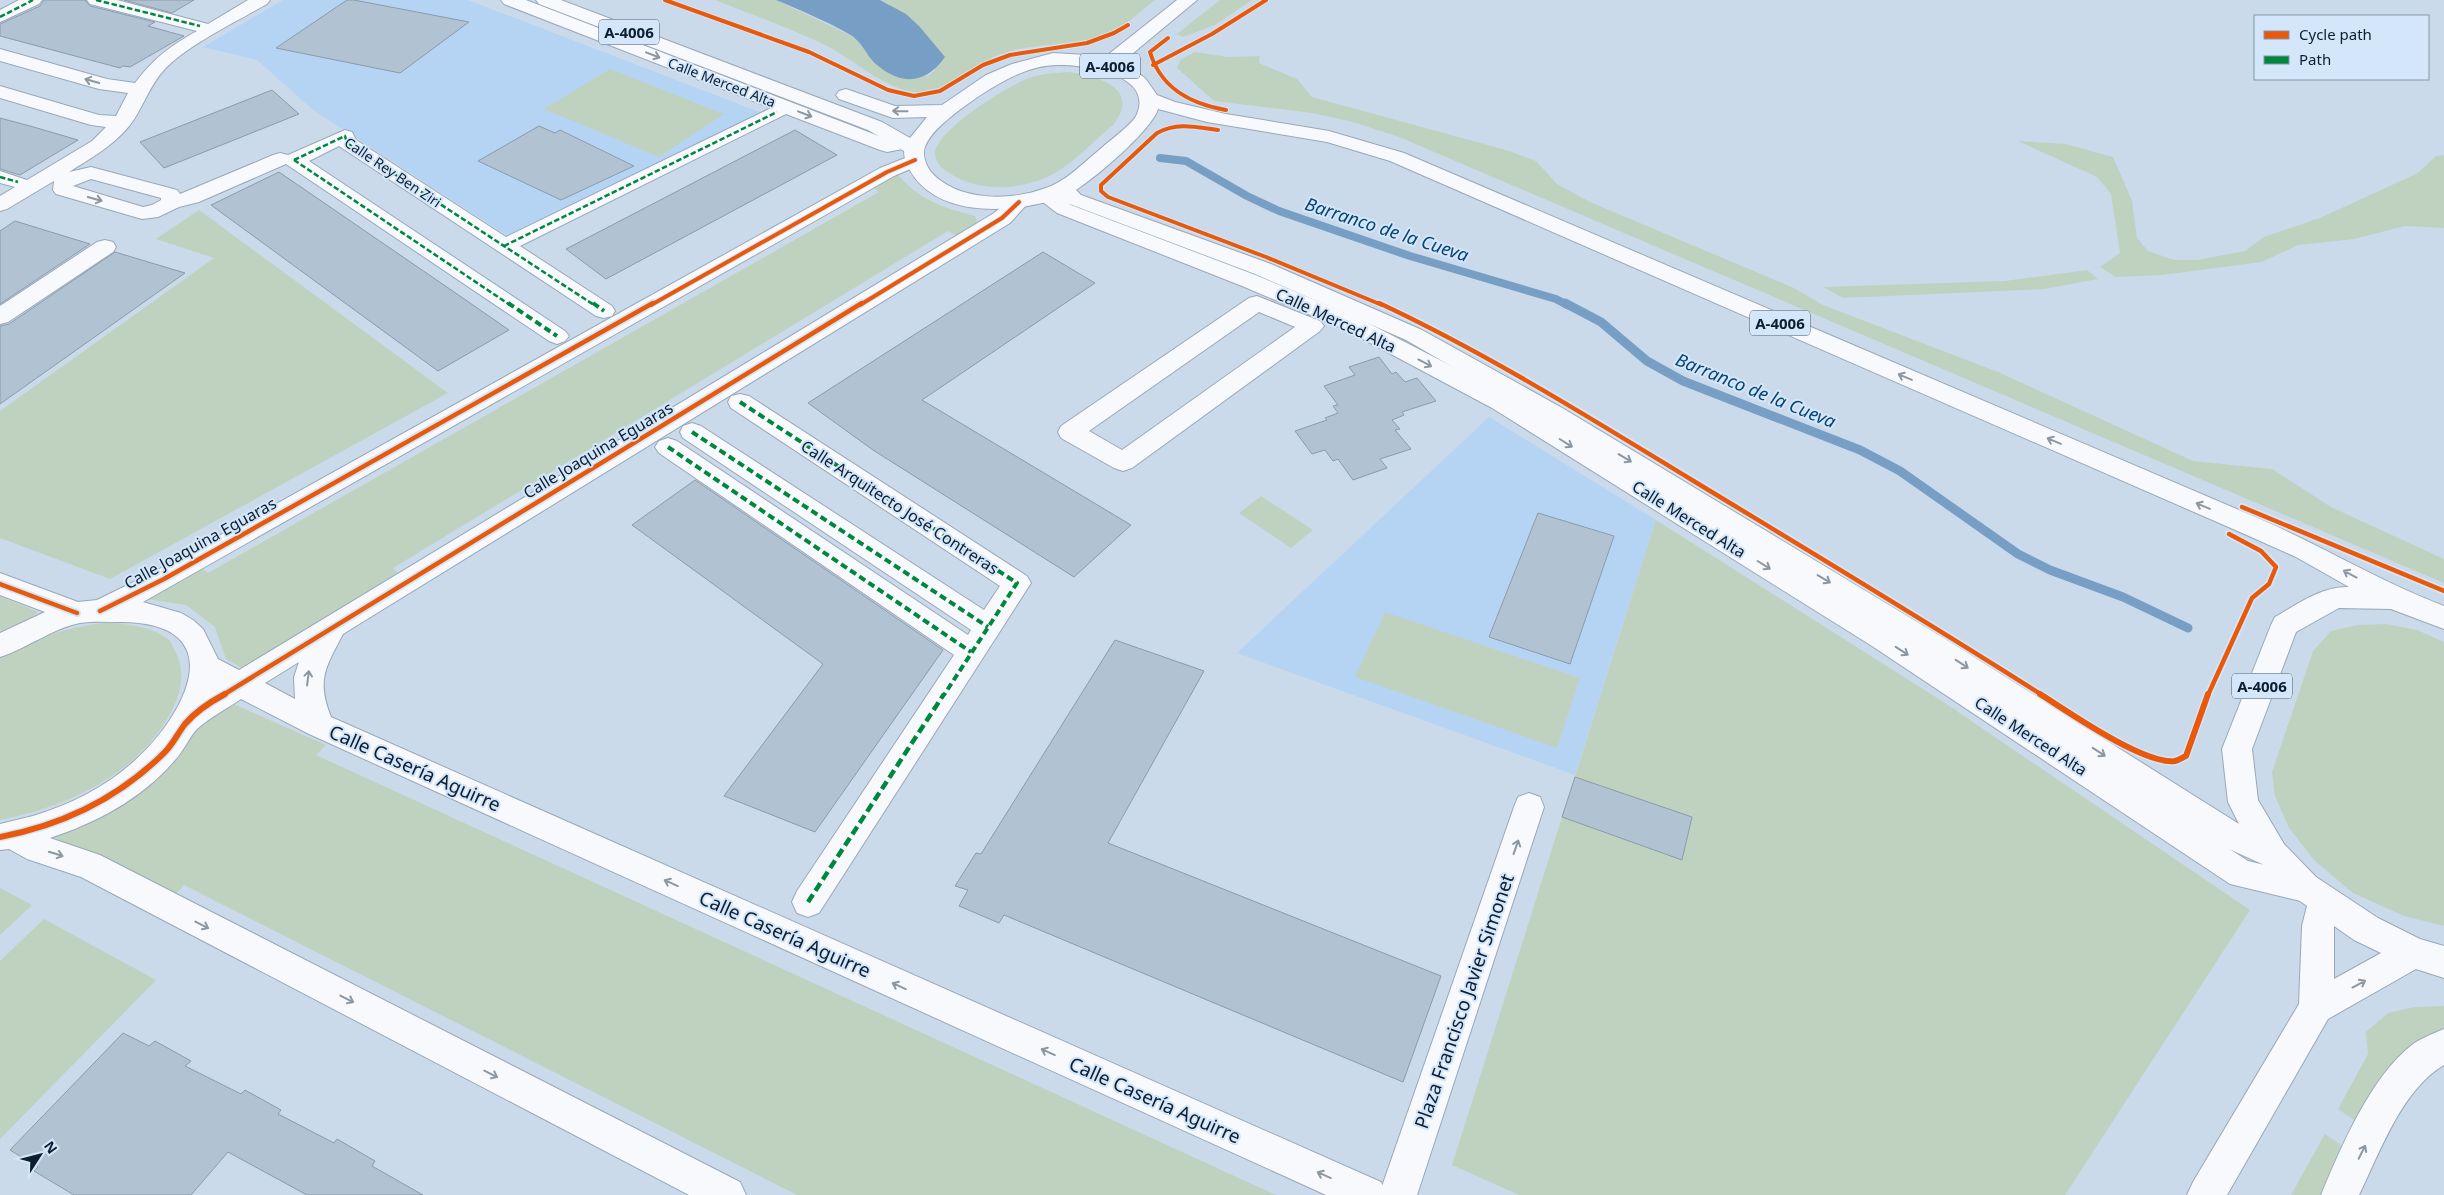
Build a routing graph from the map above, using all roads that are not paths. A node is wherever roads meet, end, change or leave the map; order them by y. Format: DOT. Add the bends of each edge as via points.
graph roads {
  1 [pos="33,0"];
  2 [pos="96,0"];
  3 [pos="262,0"];
  4 [pos="510,0"];
  5 [pos="545,0"];
  6 [pos="590,0"];
  7 [pos="1188,0"];
  8 [pos="0,18"];
  9 [pos="200,26"];
  10 [pos="0,54"];
  11 [pos="1107,64"];
  12 [pos="796,77"];
  13 [pos="140,89"];
  14 [pos="832,90"];
  15 [pos="0,92"];
  16 [pos="1149,100"];
  17 [pos="949,111"];
  18 [pos="777,112"];
  19 [pos="122,122"];
  20 [pos="912,151"];
  21 [pos="280,159"];
  22 [pos="61,176"];
  23 [pos="1054,192"];
  24 [pos="1018,202"];
  25 [pos="0,205"];
  26 [pos="504,246"];
  27 [pos="105,247"];
  28 [pos="1257,303"];
  29 [pos="604,310"];
  30 [pos="0,317"];
  31 [pos="557,336"];
  32 [pos="740,402"];
  33 [pos="692,432"];
  34 [pos="668,447"];
  35 [pos="0,584"];
  36 [pos="2393,598"];
  37 [pos="88,612"];
  38 [pos="2444,618"];
  39 [pos="988,626"];
  40 [pos="332,628"];
  41 [pos="0,646"];
  42 [pos="971,652"];
  43 [pos="205,666"];
  44 [pos="240,684"];
  45 [pos="190,719"];
  46 [pos="319,725"];
  47 [pos="1529,807"];
  48 [pos="6,836"];
  49 [pos="2273,854"];
  50 [pos="2315,894"];
  51 [pos="808,902"];
  52 [pos="2429,958"];
  53 [pos="2316,1007"];
  54 [pos="2444,1046"];
  55 [pos="727,1195"];
  56 [pos="1368,1195"];
  57 [pos="1398,1195"];
  58 [pos="2206,1195"];
  59 [pos="2340,1195"];
  1 -- 8 [label="main road"];
  2 -- 9 [label="main road"];
  3 -- 13 [label="main road" via="177,50 158,65"];
  4 -- 20 [label="main road, Calle Merced Alta, one-way" via="887,146"];
  5 -- 20 [label="main road, Calle Merced Alta / A-4006" via="875,126"];
  6 -- 12 [label="main road, Calle Merced Alta / A-4006"];
  7 -- 11 [label="main road"];
  13 -- 10 [label="main road, one-way" via="106,85"];
  11 -- 16 [label="main road, A-4006" via="1128,74 1142,86"];
  11 -- 17 [label="main road, A-4006" via="1079,59 1027,64 996,77"];
  13 -- 19 [label="main road"];
  17 -- 14 [label="main road, one-way" via="893,112"];
  15 -- 19 [label="main road" via="98,121"];
  16 -- 23 [label="main road, A-4006" via="1146,116 1134,130"];
  36 -- 16 [label="main road, A-4006, one-way" via="2266,532 1397,157 1307,132 1197,115"];
  17 -- 20 [label="main road, A-4006" via="928,127"];
  18 -- 26 [label="main road"];
  19 -- 22 [label="main road"];
  20 -- 24 [label="main road, A-4006" via="921,173 935,186 954,196 982,202"];
  20 -- 37 [label="main road, Calle Joaquina Eguaras" via="887,172 182,569"];
  21 -- 22 [label="main road" via="192,198 172,202 158,212 142,213 62,190"];
  22 -- 25 [label="main road"];
  23 -- 24 [label="main road, A-4006"];
  23 -- 49 [label="main road, Calle Merced Alta / A-4006, one-way" via="1263,268 1414,335 1555,415 1936,648 2218,829"];
  23 -- 50 [label="main road, Calle Merced Alta, one-way" via="1064,209 1354,325 1500,402 1882,638 2241,874"];
  24 -- 40 [label="main road, Calle Joaquina Eguaras" via="1002,218"];
  26 -- 29 [label="main road, Calle Rey Ben Ziri"];
  26 -- 31 [label="main road, Calle Rey Ben Ziri" via="347,143 345,136 294,160"];
  27 -- 30 [label="main road"];
  28 -- 28 [label="main road" via="1312,326 1123,462 1070,432"];
  32 -- 39 [label="main road, Calle Arquitecto José Contreras" via="1017,583"];
  33 -- 39 [label="main road"];
  34 -- 42 [label="main road"];
  35 -- 37 [label="main road"];
  36 -- 38 [label="main road, A-4006"];
  36 -- 49 [label="main road, A-4006" via="2335,598 2285,625 2237,749 2243,802"];
  37 -- 41 [label="main road" via="23,634"];
  37 -- 43 [label="main road" via="140,610 164,615 188,629 201,648"];
  39 -- 42 [label="main road, Calle Arquitecto José Contreras"];
  40 -- 44 [label="main road, Calle Joaquina Eguaras"];
  46 -- 40 [label="main road, one-way" via="307,684 310,666"];
  42 -- 51 [label="main road, Calle Arquitecto José Contreras"];
  43 -- 44 [label="main road, Calle Casería Aguirre"];
  43 -- 45 [label="main road" via="204,684"];
  44 -- 45 [label="main road, Calle Joaquina Eguaras"];
  44 -- 46 [label="main road, Calle Casería Aguirre"];
  45 -- 48 [label="main road" via="167,749 116,792 83,811 46,826"];
  56 -- 46 [label="main road, Calle Casería Aguirre, one-way"];
  57 -- 47 [label="main road, Plaza Francisco Javier Simonet, one-way"];
  48 -- 55 [label="main road, one-way" via="89,865"];
  49 -- 50 [label="main road, A-4006"];
  50 -- 52 [label="main road, A-4006" via="2366,929"];
  50 -- 53 [label="main road" via="2318,926"];
  53 -- 52 [label="main road, one-way"];
  53 -- 58 [label="main road"];
  59 -- 54 [label="main road, one-way" via="2395,1088 2413,1066"];
}
